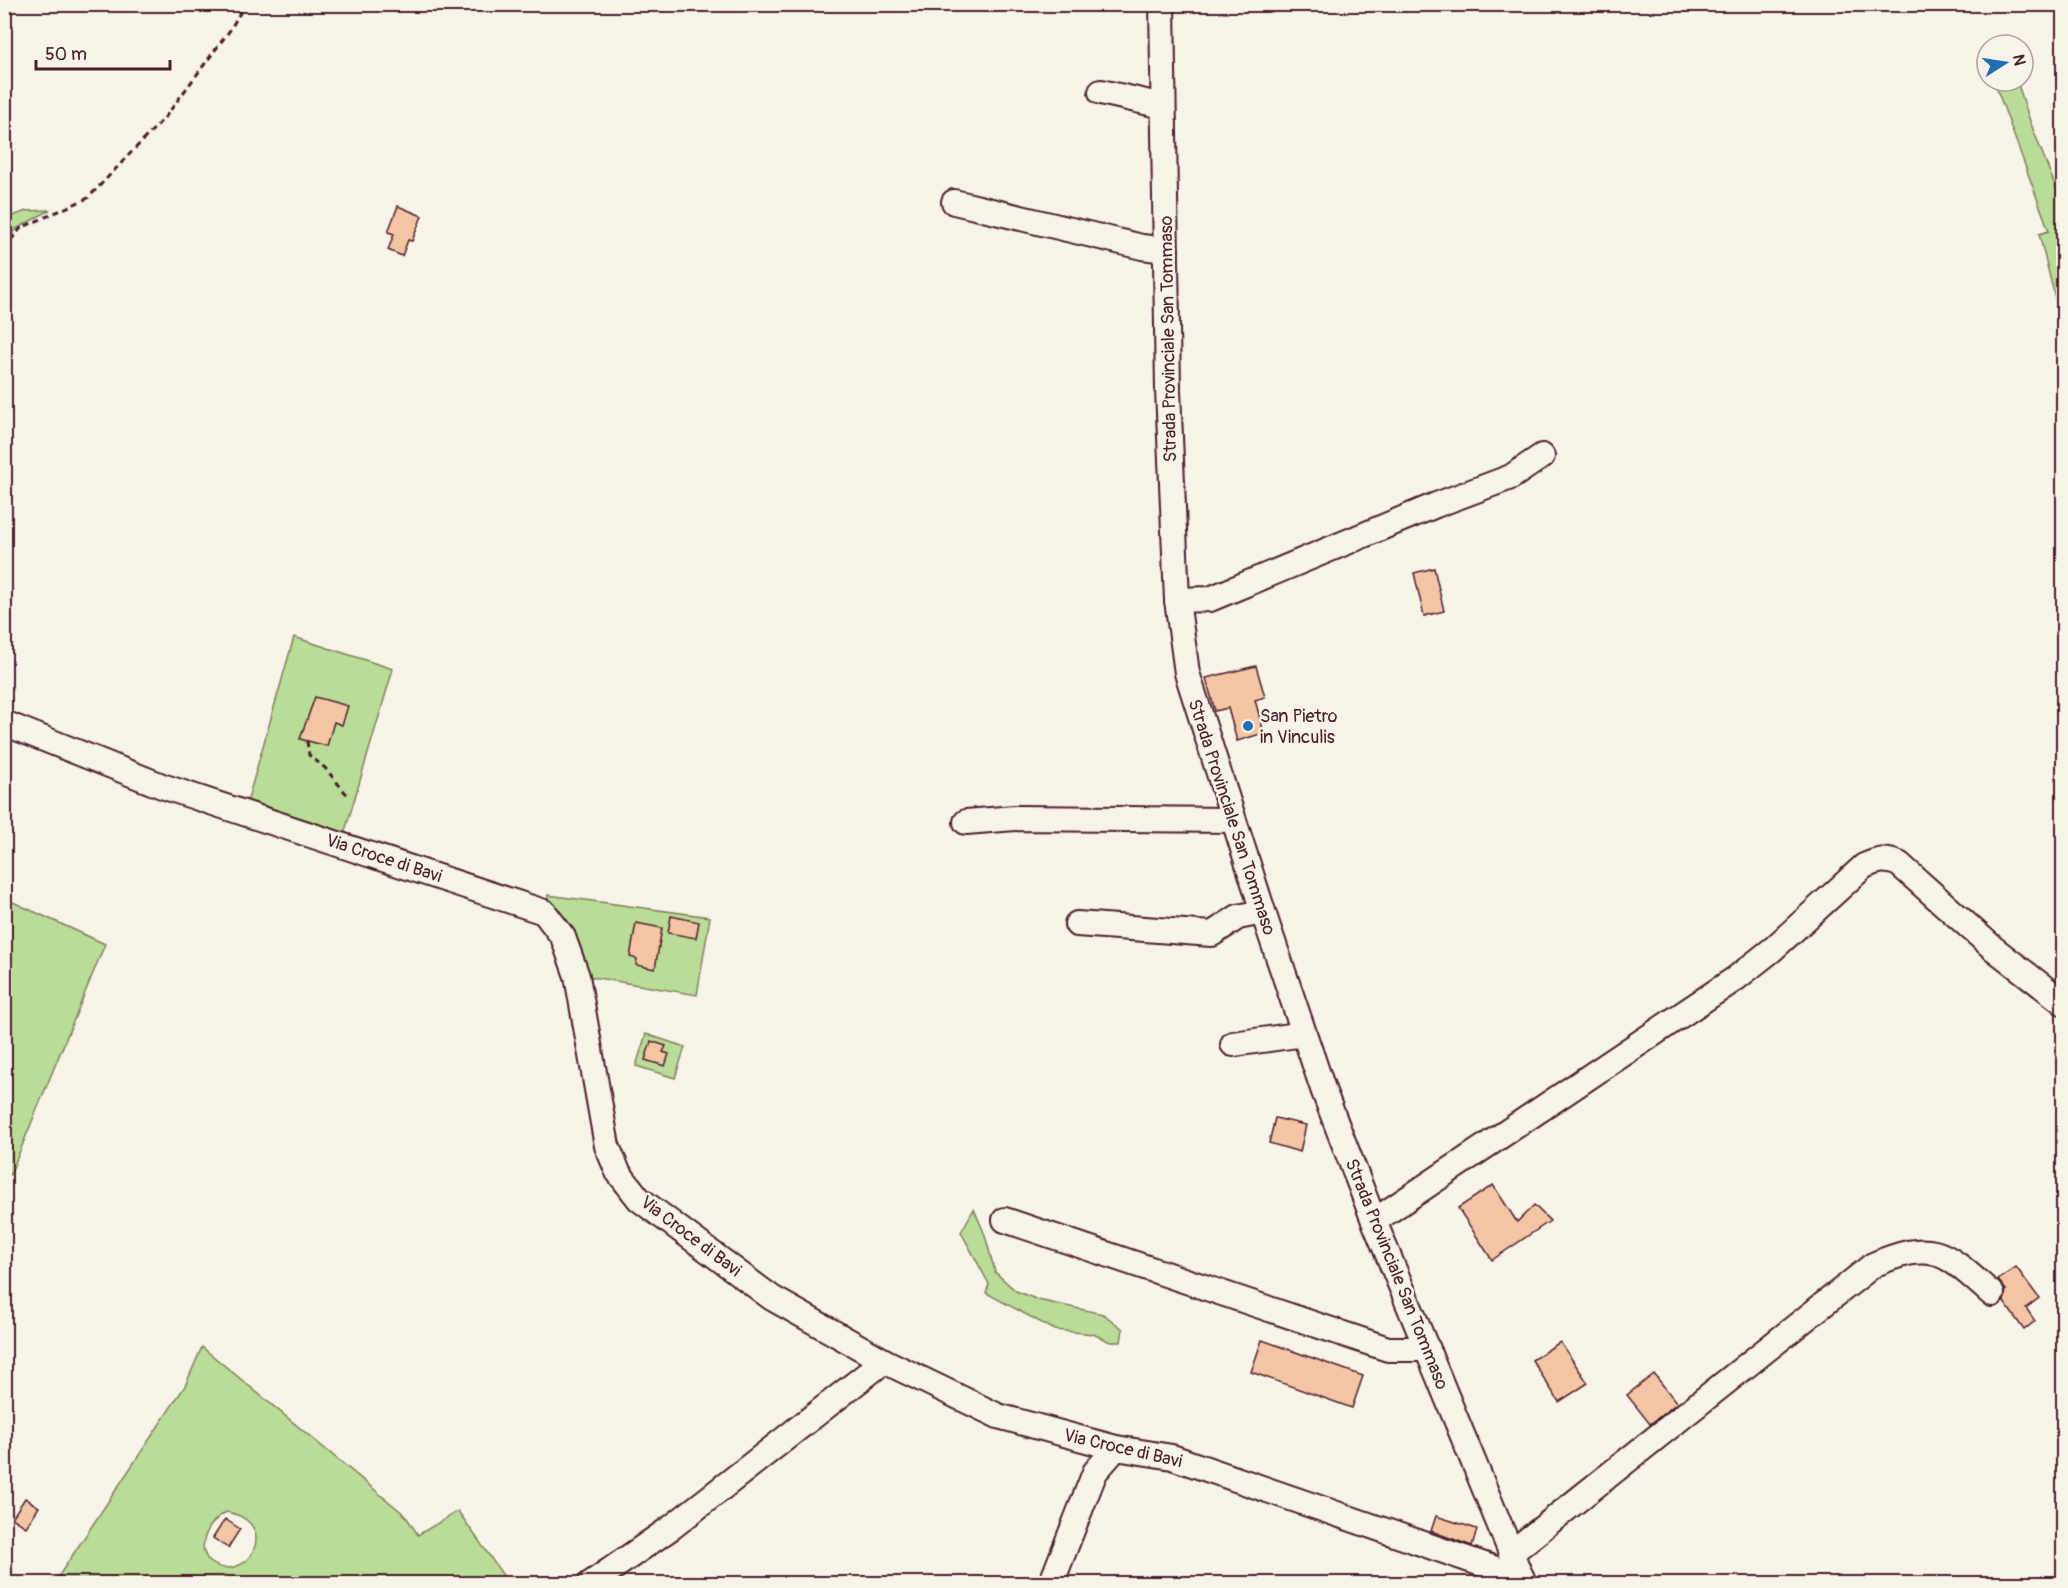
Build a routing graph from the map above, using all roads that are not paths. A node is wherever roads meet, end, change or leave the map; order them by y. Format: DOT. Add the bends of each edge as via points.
graph roads {
  1 [pos="1162,4"];
  2 [pos="1101,92"];
  3 [pos="1163,106"];
  4 [pos="954,202"];
  5 [pos="1166,250"];
  6 [pos="1542,456"];
  7 [pos="1177,600"];
  8 [pos="4,723"];
  9 [pos="1233,820"];
  10 [pos="966,822"];
  11 [pos="1263,912"];
  12 [pos="1077,924"];
  13 [pos="2064,1003"];
  14 [pos="1304,1034"];
  15 [pos="1233,1044"];
  16 [pos="1005,1220"];
  17 [pos="1374,1221"];
  18 [pos="1992,1294"];
  19 [pos="1428,1349"];
  20 [pos="884,1361"];
  21 [pos="1116,1448"];
  22 [pos="1512,1553"];
  23 [pos="1523,1581"];
  24 [pos="590,1584"];
  25 [pos="1051,1584"];
  1 -- 3 [label="street, Strada Provinciale San Tommaso"];
  2 -- 3 [label="street"];
  3 -- 5 [label="street, Strada Provinciale San Tommaso"];
  4 -- 5 [label="street"];
  5 -- 7 [label="street, Strada Provinciale San Tommaso"];
  6 -- 7 [label="street" via="1511,477 1210,599"];
  7 -- 9 [label="street, Strada Provinciale San Tommaso" via="1187,673"];
  8 -- 20 [label="street, Via Croce di Bavi" via="162,786 543,912 563,937 577,976 607,1146 618,1172 639,1199 772,1298"];
  9 -- 10 [label="street" via="1015,818"];
  9 -- 11 [label="street, Strada Provinciale San Tommaso"];
  11 -- 12 [label="street" via="1238,917 1212,934"];
  11 -- 14 [label="street, Strada Provinciale San Tommaso"];
  13 -- 17 [label="street" via="1993,948 1899,864 1877,860 1864,866 1735,979"];
  14 -- 15 [label="street"];
  14 -- 17 [label="street, Strada Provinciale San Tommaso"];
  16 -- 19 [label="street" via="1388,1349"];
  17 -- 19 [label="street, Strada Provinciale San Tommaso"];
  18 -- 22 [label="street" via="1951,1258 1937,1251 1894,1256 1873,1265"];
  19 -- 22 [label="street, Strada Provinciale San Tommaso"];
  20 -- 21 [label="street, Via Croce di Bavi" via="998,1416"];
  20 -- 24 [label="street" via="672,1527"];
  21 -- 23 [label="street, Via Croce di Bavi" via="1172,1457"];
  21 -- 25 [label="street" via="1095,1472"];
  22 -- 23 [label="street, Strada Provinciale San Tommaso"];
}
